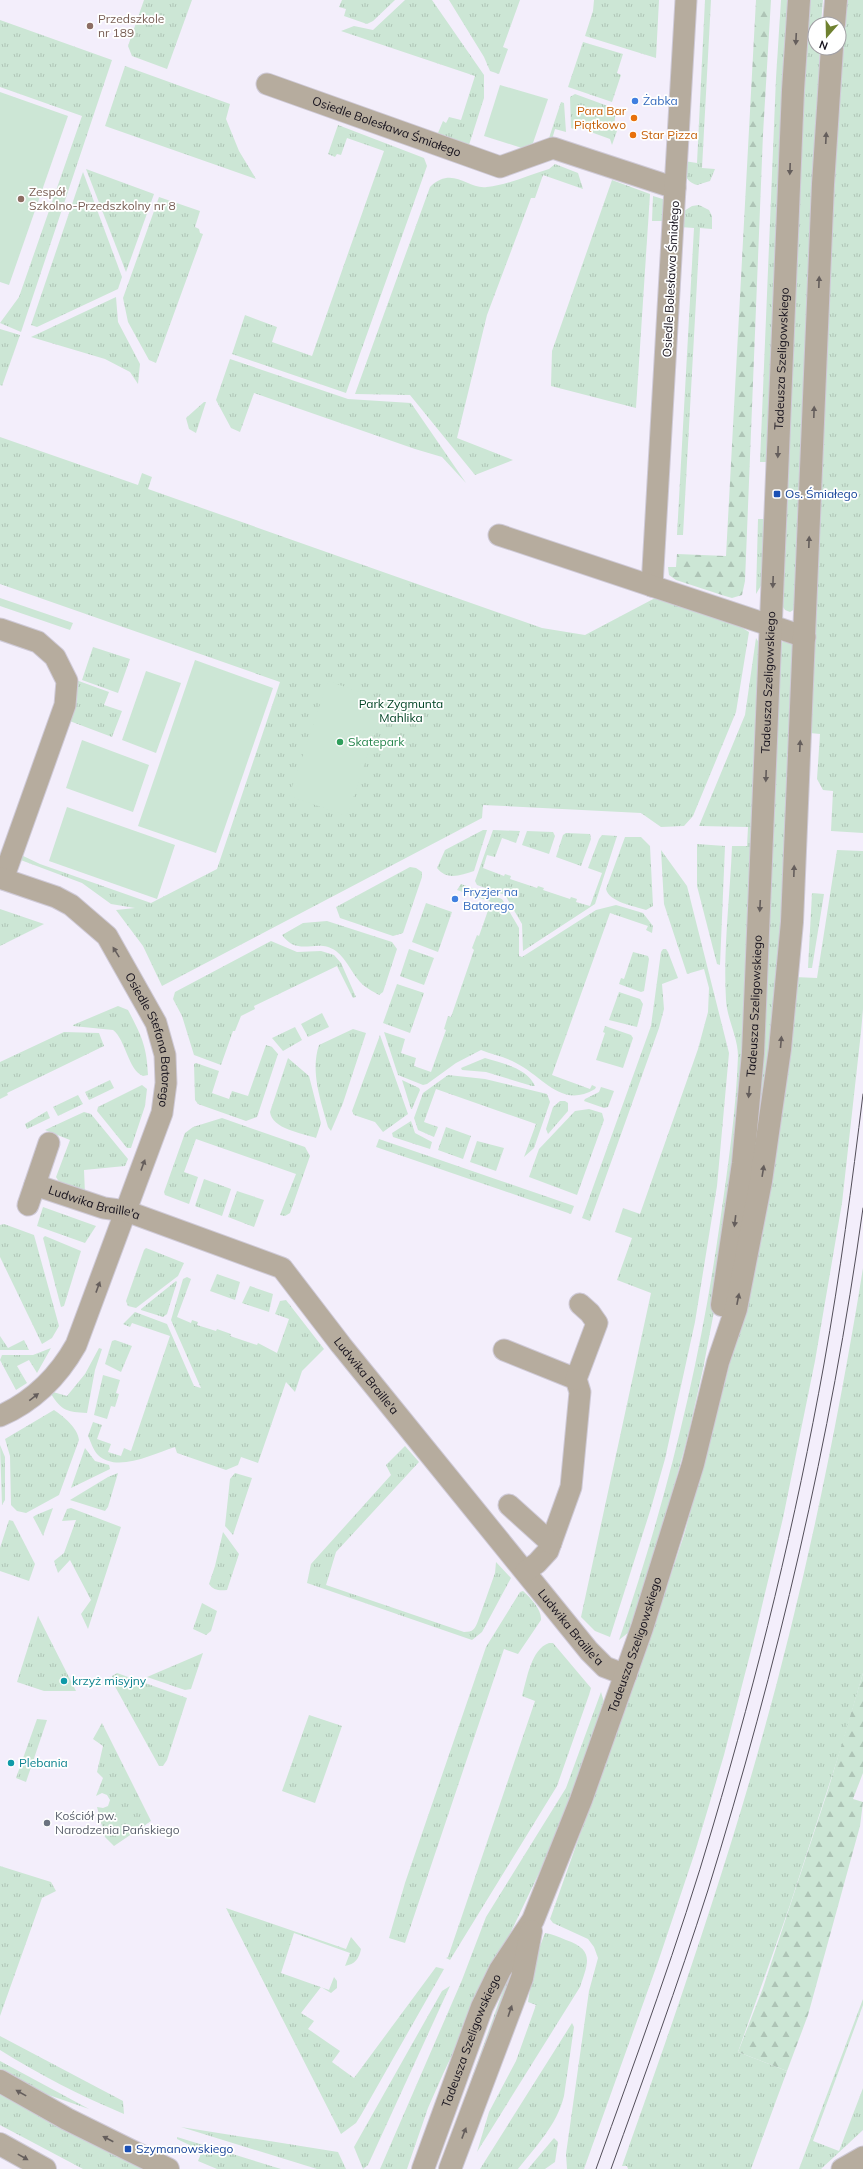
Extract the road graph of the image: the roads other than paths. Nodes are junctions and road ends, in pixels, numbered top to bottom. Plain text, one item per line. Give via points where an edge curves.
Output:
1 (686, 0) edge
2 (799, 0) edge
3 (836, 0) edge
4 (835, 16) edge
5 (831, 56) edge
6 (267, 84) dead end
7 (676, 188) junction
8 (499, 534) dead end
9 (652, 586) junction
10 (772, 626) junction
11 (0, 629) edge
12 (805, 637) junction
13 (1, 878) edge
14 (49, 1143) dead end
15 (35, 1185) junction
16 (28, 1205) dead end
17 (126, 1211) junction
18 (580, 1304) dead end
19 (504, 1350) dead end
20 (718, 1362) junction
21 (576, 1379) junction
22 (0, 1416) edge
23 (509, 1505) dead end
24 (552, 1543) junction
25 (526, 1571) junction
26 (626, 1675) junction
27 (533, 1920) junction
28 (0, 2081) edge
29 (0, 2144) edge
30 (863, 2157) edge
31 (424, 2164) edge
32 (45, 2169) edge
33 (168, 2169) edge
34 (450, 2169) edge
35 (842, 2169) edge

1 - 7 street
2 -> 10 street, Tadeusza Szeligowskiego
3 - 4 street
12 -> 5 street, Tadeusza Szeligowskiego via 823,184
6 - 7 street, Osiedle Bolesława Śmiałego via 500,167 553,148
7 - 9 street, Osiedle Bolesława Śmiałego
8 - 9 street
9 - 10 street
10 - 12 street
10 -> 20 street, Tadeusza Szeligowskiego via 753,1053 742,1163 722,1306
11 - 13 street via 38,642 55,657 67,681 65,704
20 -> 12 street, Tadeusza Szeligowskiego via 736,1309 745,1264 762,1174 780,1049 792,922
17 -> 13 street, Osiedle Stefana Batorego via 162,1113 166,1083 165,1054 156,1023 120,956 92,922 56,897
14 - 15 street, Ludwika Braille'a
15 - 16 street, Ludwika Braille'a
15 - 17 street, Ludwika Braille'a via 104,1208
22 -> 17 street, Osiedle Stefana Batorego via 28,1401 43,1389 66,1363 91,1309
17 - 25 street, Ludwika Braille'a via 282,1268 341,1345
18 - 21 street via 590,1312 597,1323
19 - 21 street
20 - 26 street, Tadeusza Szeligowskiego via 660,1576
21 - 24 street via 580,1392 571,1487
23 - 24 street
24 - 25 street via 548,1551
25 - 26 street, Ludwika Braille'a via 604,1667
26 - 27 street, Tadeusza Szeligowskiego via 581,1800
27 - 31 street, Tadeusza Szeligowskiego via 500,1970 482,2007
34 -> 27 street, Tadeusza Szeligowskiego via 522,1978
33 -> 28 street via 67,2119
29 -> 32 street
30 - 35 street

